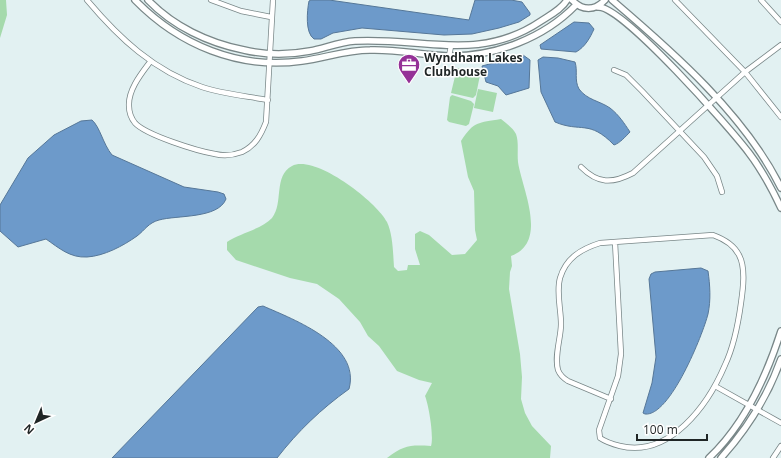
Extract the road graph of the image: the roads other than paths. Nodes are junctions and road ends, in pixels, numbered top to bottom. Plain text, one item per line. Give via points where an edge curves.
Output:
1 (87, 0) edge
2 (135, 0) edge
3 (148, 0) edge
4 (211, 0) edge
5 (273, 0) edge
6 (567, 0) edge
7 (572, 0) edge
8 (605, 0) edge
9 (612, 0) edge
10 (674, 0) edge
11 (761, 0) edge
12 (576, 4) junction
13 (598, 6) junction
14 (271, 17) junction
15 (781, 22) edge
16 (781, 45) edge
17 (451, 46) junction
18 (270, 53) junction
19 (449, 56) junction
20 (150, 62) junction
21 (269, 63) junction
22 (614, 70) dead end
23 (746, 72) junction
24 (716, 98) junction
25 (268, 100) junction
26 (709, 105) junction
27 (781, 116) edge
28 (680, 131) junction
29 (581, 167) dead end
30 (781, 188) edge
31 (722, 192) dead end
32 (781, 208) edge
33 (615, 242) junction
34 (781, 331) edge
35 (781, 360) edge
36 (715, 386) junction
37 (611, 399) junction
38 (750, 406) junction
39 (757, 410) junction
40 (781, 423) edge
41 (781, 446) edge
42 (709, 458) edge
43 (721, 458) edge
44 (773, 458) edge

1 - 20 street via 128,44
2 - 21 street via 162,24 197,46 231,57
3 - 18 street via 167,17 202,38 233,48
4 - 14 street via 240,12
5 - 14 street
6 - 17 street via 559,9 538,23 515,34 484,44
7 - 12 street
8 - 13 street
9 - 24 street via 676,56
10 - 23 street
11 - 15 street
12 - 13 street via 586,8
12 - 19 street via 553,25 526,40 486,53
13 - 26 street via 610,10 635,32
14 - 18 street
16 - 23 street
17 - 18 street via 372,41 344,43 298,52
17 - 19 street
18 - 21 street
19 - 21 street via 372,50 339,53 300,62
20 - 25 street via 202,87 226,94
20 - 25 street via 134,84 128,104 135,122 167,140 215,155 241,152 253,146 262,134
21 - 25 street
22 - 28 street via 626,75
23 - 24 street
23 - 27 street
24 - 26 street
24 - 30 street via 754,144
26 - 28 street
26 - 32 street via 763,173
28 - 29 street via 633,173 623,178 608,181 597,179
28 - 31 street via 704,157 717,176
33 - 36 street via 713,236 724,239 739,254 742,264 742,292 738,322 732,347
33 - 37 street via 621,354
33 - 37 street via 584,248 574,255 565,267 560,278 561,324 557,359 562,377
34 - 38 street via 765,375
35 - 39 street
36 - 37 street via 695,416 676,436 644,450 630,450 600,438 599,430
36 - 38 street
38 - 39 street
38 - 42 street via 728,438
39 - 40 street
39 - 43 street via 738,439
41 - 44 street

